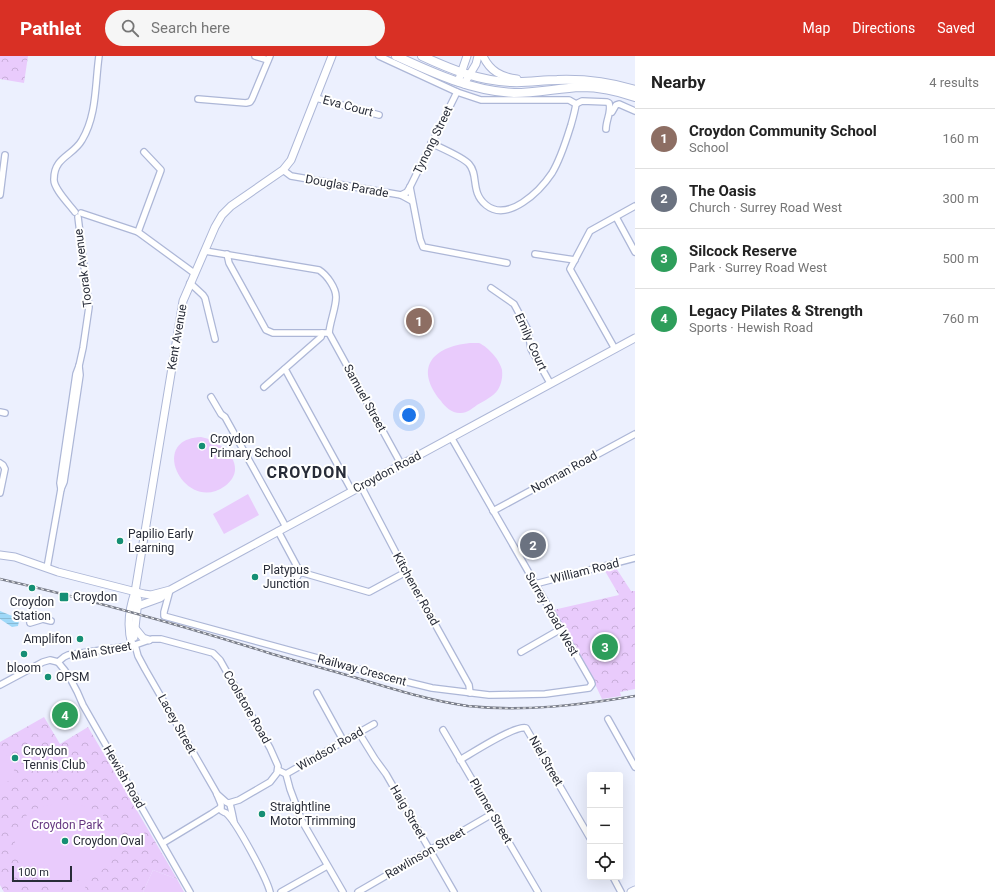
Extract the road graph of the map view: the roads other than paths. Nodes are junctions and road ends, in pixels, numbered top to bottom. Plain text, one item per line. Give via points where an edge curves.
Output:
1 (99, 56) edge
2 (255, 56) edge
3 (332, 56) edge
4 (379, 56) edge
5 (396, 56) edge
6 (422, 56) edge
7 (467, 56) edge
8 (478, 56) edge
9 (483, 56) edge
10 (269, 58) edge
11 (464, 74) junction
12 (545, 81) junction
13 (461, 83) junction
14 (635, 90) edge
15 (500, 91) junction
16 (456, 92) junction
17 (635, 97) edge
18 (316, 98) junction
19 (198, 99) dead end
20 (481, 100) junction
21 (576, 104) junction
22 (635, 111) edge
23 (609, 114) junction
24 (379, 115) dead end
25 (606, 129) dead end
26 (432, 143) junction
27 (144, 152) dead end
28 (5, 155) dead end
29 (283, 170) junction
30 (410, 187) junction
31 (0, 195) edge
32 (401, 195) junction
33 (412, 201) junction
34 (635, 206) edge
35 (78, 214) junction
36 (616, 217) junction
37 (138, 232) junction
38 (205, 251) junction
39 (635, 252) edge
40 (227, 254) junction
41 (535, 254) dead end
42 (575, 260) junction
43 (507, 263) dead end
44 (194, 273) junction
45 (190, 283) junction
46 (492, 288) dead end
47 (322, 333) junction
48 (329, 333) junction
49 (635, 338) edge
50 (215, 339) dead end
51 (615, 349) junction
52 (285, 369) junction
53 (550, 383) junction
54 (264, 387) dead end
55 (211, 397) dead end
56 (635, 434) edge
57 (451, 437) junction
58 (0, 463) edge
59 (401, 464) junction
60 (361, 486) junction
61 (352, 490) junction
62 (0, 493) edge
63 (493, 511) junction
64 (286, 527) junction
65 (278, 531) junction
66 (0, 555) edge
67 (635, 558) edge
68 (47, 568) junction
69 (300, 572) junction
70 (406, 572) junction
71 (294, 582) dead end
72 (535, 584) junction
73 (170, 590) junction
74 (136, 592) junction
75 (138, 606) junction
76 (51, 621) dead end
77 (30, 623) dead end
78 (134, 627) junction
79 (561, 629) junction
80 (149, 640) junction
81 (134, 645) junction
82 (208, 652) joint
83 (521, 652) dead end
84 (58, 662) junction
85 (0, 685) edge
86 (591, 686) joint
87 (317, 693) dead end
88 (470, 693) junction
89 (608, 719) dead end
90 (374, 724) dead end
91 (443, 730) dead end
92 (359, 733) junction
93 (344, 742) junction
94 (460, 760) junction
95 (635, 767) edge
96 (277, 772) junction
97 (286, 774) junction
98 (290, 789) junction
99 (226, 808) junction
100 (492, 814) junction
101 (587, 833) edge
102 (162, 843) junction
103 (430, 850) junction
104 (327, 866) junction
105 (615, 880) edge
106 (190, 892) edge
107 (270, 892) edge
108 (281, 892) edge
109 (343, 892) edge
110 (358, 892) edge
111 (454, 892) edge
112 (538, 892) edge
113 (621, 892) edge

1 - 35 street via 90,123 78,146 57,164 54,178 56,187
2 - 10 street
3 - 18 main road, Kent Avenue
4 - 16 street
5 - 13 highway
6 - 11 highway
7 - 11 main road
8 - 11 main road via 476,64
9 - 12 main road via 494,72 502,76
10 - 19 street via 250,102
11 - 12 highway via 510,82
11 - 13 main road
12 - 14 highway via 587,80
13 - 15 highway
15 - 17 highway via 528,92 582,88 601,89
15 - 20 street
16 - 20 street
16 - 26 street, Tynong Street
18 - 24 street, Eva Court
18 - 29 main road, Kent Avenue via 291,160
20 - 21 street via 569,100
21 - 23 street via 582,100 607,102 610,107
21 - 26 street via 564,148 551,174 533,194 508,210 500,211 485,204 477,194 474,174 468,163
22 - 23 street via 619,104
23 - 25 street
26 - 30 street, Tynong Street
27 - 37 street via 161,170
28 - 31 street
29 - 32 street, Douglas Parade via 290,176
29 - 38 main road, Kent Avenue via 226,211 219,220
30 - 32 street, Tynong Street
30 - 33 street, Tynong Street
32 - 33 street, Douglas Parade
33 - 43 street, Tynong Street via 424,247
34 - 36 street
35 - 37 street
35 - 68 street, Toorak Avenue via 89,307 76,374 61,489
36 - 39 street
36 - 42 street via 590,231
37 - 44 street
38 - 40 street
38 - 44 main road, Kent Avenue
40 - 47 street via 229,263 266,330 273,333
40 - 48 street via 319,270 323,273 330,282 336,298
41 - 42 street
42 - 51 street via 570,269
44 - 45 main road, Kent Avenue
45 - 50 street via 205,298
45 - 74 main road, Kent Avenue via 182,302
46 - 53 street, Emily Court via 514,304
47 - 48 street
47 - 52 street via 321,337
48 - 59 street, Samuel Street
49 - 51 main road, Croydon Road
51 - 53 main road, Croydon Road
52 - 54 street
52 - 61 street
53 - 57 main road, Croydon Road
55 - 64 street via 225,417
56 - 63 street, Norman Road
57 - 59 main road, Croydon Road
57 - 63 street, Surrey Road West
58 - 62 street via 4,469
59 - 60 main road, Croydon Road
60 - 61 main road, Croydon Road
60 - 70 street, Kitchener Road
61 - 64 main road, Croydon Road
63 - 72 street, Surrey Road West
64 - 65 main road, Croydon Road
65 - 69 street
65 - 73 main road, Croydon Road
66 - 68 main road, Croydon Road via 15,557
67 - 72 street, William Road
68 - 74 main road, Croydon Road
69 - 70 street via 369,592
69 - 71 street
70 - 88 street, Kitchener Road via 469,686
72 - 79 street, Surrey Road West
73 - 74 main road, Croydon Road via 151,595
73 - 75 main road via 160,598
73 - 88 street, Railway Crescent via 164,616 391,678 432,688
74 - 75 main road, Kent Avenue
74 - 81 main road, Kent Avenue via 129,621
75 - 78 main road, Kent Avenue
76 - 77 street via 43,619
78 - 80 main road via 143,638
78 - 81 main road, Kent Avenue
79 - 83 street
79 - 86 street, Surrey Road West via 591,681
80 - 81 street, Main Street
80 - 82 street, Main Street via 161,639
81 - 84 street, Main Street via 68,656
81 - 99 street, Lacey Street
82 - 96 street, Coolstore Road via 220,660 270,748
84 - 85 street, Main Street via 43,662
84 - 102 street, Hewish Road
86 - 88 street, Railway Crescent via 587,689 545,694
87 - 93 street
89 - 95 street
90 - 92 street, Windsor Road
91 - 94 street, Plumer Street
92 - 93 street, Windsor Road
92 - 103 street, Haig Street
93 - 97 street, Windsor Road
94 - 100 street, Plumer Street
94 - 101 street, Niel Street via 518,728 526,728
96 - 97 street, Windsor Road
96 - 98 street, Windsor Road
96 - 99 street via 270,782
97 - 98 street, Windsor Road
98 - 104 street via 302,821
99 - 102 street
99 - 107 street, Lacey Street via 264,875
100 - 103 street, Rawlinson Street
100 - 112 street, Plumer Street
102 - 106 street, Hewish Road
103 - 110 street, Rawlinson Street
103 - 111 street, Haig Street
104 - 108 street
104 - 109 street
105 - 113 street

